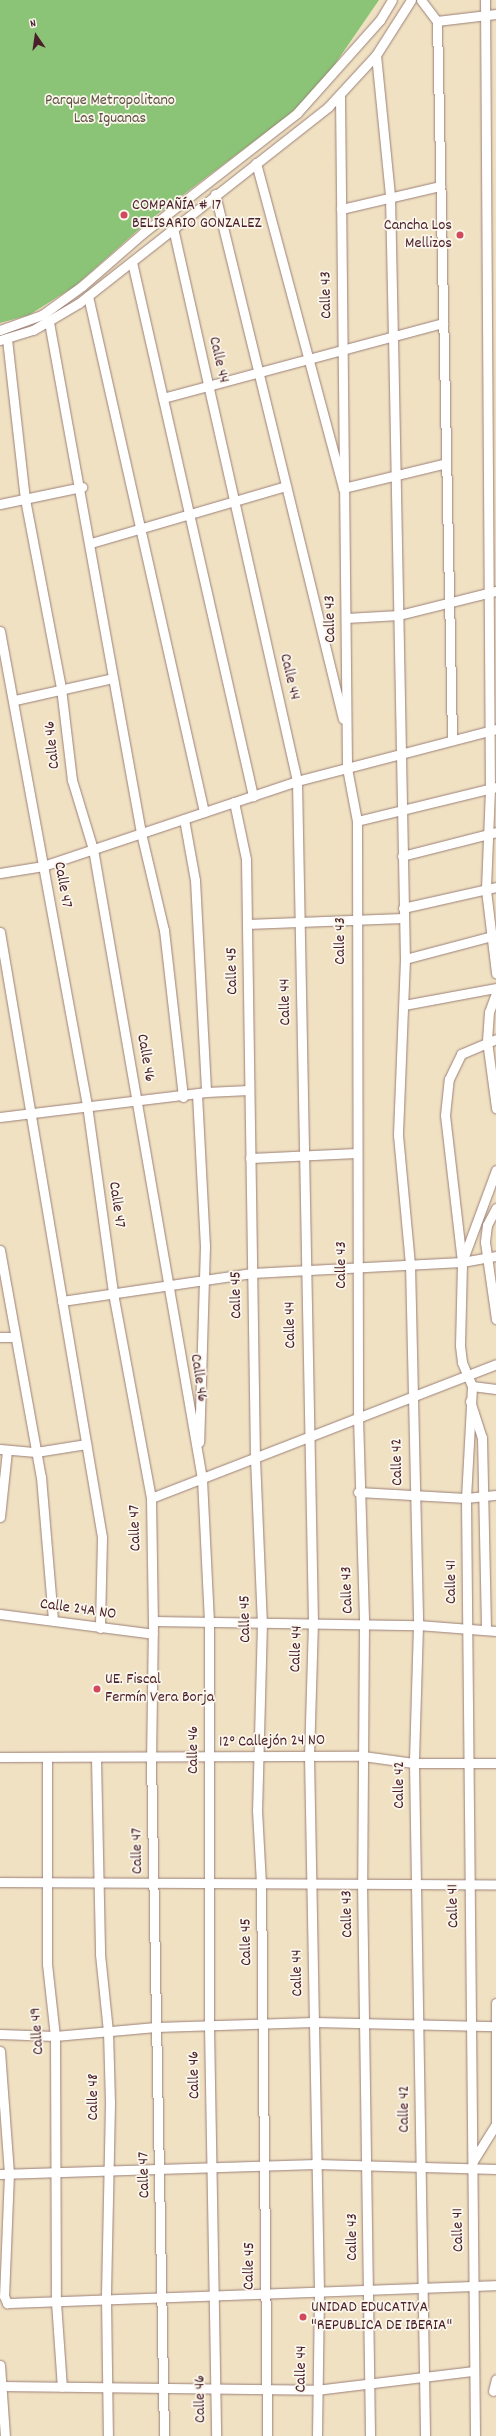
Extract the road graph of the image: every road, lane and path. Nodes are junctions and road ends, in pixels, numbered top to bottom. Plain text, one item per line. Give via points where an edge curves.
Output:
1 (392, 0) edge
2 (411, 0) edge
3 (421, 0) edge
4 (485, 0) edge
5 (496, 14) edge
6 (486, 16) junction
7 (437, 21) junction
8 (376, 55) junction
9 (340, 96) junction
10 (486, 162) junction
11 (496, 162) edge
12 (256, 163) junction
13 (440, 186) junction
14 (215, 194) junction
15 (390, 196) junction
16 (341, 209) junction
17 (173, 228) junction
18 (143, 233) junction
19 (153, 244) junction
20 (132, 262) junction
21 (486, 287) junction
22 (496, 287) edge
23 (88, 296) junction
24 (49, 322) junction
25 (443, 323) junction
26 (0, 330) edge
27 (393, 336) junction
28 (3, 340) edge
29 (343, 350) junction
30 (309, 359) junction
31 (258, 372) junction
32 (208, 386) junction
33 (163, 398) junction
34 (491, 428) edge
35 (446, 463) junction
36 (396, 475) junction
37 (286, 486) junction
38 (82, 487) junction
39 (343, 488) junction
40 (24, 499) junction
41 (234, 501) junction
42 (0, 504) edge
43 (190, 514) junction
44 (140, 528) junction
45 (91, 543) junction
46 (491, 593) edge
47 (449, 605) junction
48 (399, 615) junction
49 (346, 618) junction
50 (0, 631) edge
51 (113, 678) junction
52 (62, 688) junction
53 (15, 700) junction
54 (492, 730) edge
55 (347, 733) junction
56 (452, 739) junction
57 (401, 753) junction
58 (347, 768) junction
59 (297, 781) junction
60 (493, 788) edge
61 (254, 796) junction
62 (234, 802) junction
63 (402, 809) junction
64 (204, 812) junction
65 (184, 819) junction
66 (357, 821) junction
67 (142, 833) junction
68 (493, 833) edge
69 (93, 849) junction
70 (402, 856) junction
71 (43, 866) junction
72 (0, 873) edge
73 (496, 887) edge
74 (486, 890) junction
75 (403, 913) junction
76 (356, 920) junction
77 (247, 924) junction
78 (299, 924) junction
79 (0, 932) edge
80 (493, 936) edge
81 (2, 958) edge
82 (405, 959) junction
83 (496, 973) edge
84 (496, 988) edge
85 (496, 993) edge
86 (404, 1006) junction
87 (492, 1040) edge
88 (249, 1090) junction
89 (206, 1092) junction
90 (494, 1093) edge
91 (197, 1094) junction
92 (183, 1097) junction
93 (137, 1101) junction
94 (87, 1105) junction
95 (496, 1108) edge
96 (31, 1113) junction
97 (0, 1116) edge
98 (357, 1153) junction
99 (303, 1156) junction
100 (250, 1158) junction
101 (496, 1170) edge
102 (496, 1208) edge
103 (0, 1250) edge
104 (496, 1256) edge
105 (486, 1258) junction
106 (462, 1262) junction
107 (410, 1264) junction
108 (357, 1266) junction
109 (305, 1270) junction
110 (252, 1273) junction
111 (201, 1279) junction
112 (168, 1284) junction
113 (113, 1293) junction
114 (62, 1301) junction
115 (496, 1307) edge
116 (496, 1319) edge
117 (0, 1337) edge
118 (14, 1337) junction
119 (496, 1364) edge
120 (467, 1377) junction
121 (472, 1386) junction
122 (496, 1389) edge
123 (412, 1397) junction
124 (470, 1401) junction
125 (358, 1417) junction
126 (308, 1436) junction
127 (86, 1444) junction
128 (198, 1449) junction
129 (3, 1450) edge
130 (36, 1452) junction
131 (256, 1458) junction
132 (202, 1479) junction
133 (358, 1492) junction
134 (414, 1493) junction
135 (484, 1495) junction
136 (496, 1495) edge
137 (150, 1498) junction
138 (466, 1498) junction
139 (0, 1517) edge
140 (0, 1614) edge
141 (53, 1621) junction
142 (154, 1621) junction
143 (209, 1621) junction
144 (262, 1622) junction
145 (313, 1622) junction
146 (364, 1624) junction
147 (418, 1625) junction
148 (100, 1628) junction
149 (467, 1629) junction
150 (486, 1630) junction
151 (496, 1631) edge
152 (153, 1634) junction
153 (309, 1756) junction
154 (363, 1756) junction
155 (0, 1757) edge
156 (47, 1757) junction
157 (260, 1757) junction
158 (96, 1758) junction
159 (151, 1758) junction
160 (209, 1758) junction
161 (414, 1763) junction
162 (496, 1763) edge
163 (467, 1764) junction
164 (0, 1882) edge
165 (46, 1882) junction
166 (261, 1882) junction
167 (312, 1882) junction
168 (362, 1882) junction
169 (416, 1882) junction
170 (98, 1883) junction
171 (153, 1883) junction
172 (209, 1883) junction
173 (468, 1884) junction
174 (496, 1885) edge
175 (496, 2003) edge
176 (314, 2022) junction
177 (262, 2024) junction
178 (365, 2024) junction
179 (421, 2025) junction
180 (209, 2026) junction
181 (472, 2026) junction
182 (495, 2026) edge
183 (156, 2028) junction
184 (108, 2031) junction
185 (0, 2034) edge
186 (54, 2036) junction
187 (0, 2052) edge
188 (316, 2164) junction
189 (266, 2165) junction
190 (473, 2165) junction
191 (368, 2166) junction
192 (212, 2167) junction
193 (420, 2167) junction
194 (160, 2169) junction
195 (496, 2169) edge
196 (107, 2170) junction
197 (56, 2172) junction
198 (4, 2173) edge
199 (474, 2285) junction
200 (496, 2286) edge
201 (421, 2288) junction
202 (367, 2290) junction
203 (319, 2293) junction
204 (214, 2294) junction
205 (264, 2294) junction
206 (160, 2295) junction
207 (106, 2298) junction
208 (56, 2302) junction
209 (0, 2365) edge
210 (472, 2371) junction
211 (424, 2377) junction
212 (496, 2379) edge
213 (369, 2384) junction
214 (1, 2386) edge
215 (60, 2388) junction
216 (107, 2388) junction
217 (163, 2389) junction
218 (215, 2390) junction
219 (316, 2390) junction
220 (266, 2391) junction
221 (493, 2391) dead end
222 (5, 2436) edge
223 (108, 2436) edge
224 (164, 2436) edge
225 (216, 2436) edge
226 (267, 2436) edge
227 (317, 2436) edge
228 (370, 2436) edge
229 (425, 2436) edge
230 (475, 2436) edge

1 - 18 street via 380,20 297,113
2 - 8 street
3 - 7 street
4 - 6 street
5 - 6 street
6 - 7 street
6 - 10 street
7 - 13 street
8 - 9 street
8 - 15 street, Calle 42
9 - 12 street
9 - 16 street, Calle 43
10 - 11 street
10 - 21 street
12 - 14 street
12 - 30 street
13 - 15 street
13 - 25 street
14 - 17 street
14 - 31 street
15 - 16 street
15 - 27 street, Calle 42
16 - 29 street, Calle 43
17 - 19 street
17 - 32 street, Calle 44
18 - 19 street
18 - 26 street via 82,286 42,315
19 - 20 street
20 - 23 street
20 - 33 street
21 - 22 street
21 - 34 street
23 - 24 street
23 - 44 street
24 - 28 street
24 - 38 street
25 - 27 street
25 - 35 street
27 - 29 street
27 - 36 street, Calle 42
28 - 40 street, Calle 46
29 - 30 street
29 - 39 street, Calle 43
30 - 31 street
30 - 39 street
31 - 32 street
31 - 37 street
32 - 33 street
32 - 41 street, Calle 44
33 - 43 street
34 - 46 street
35 - 36 street
35 - 47 street
36 - 39 street
36 - 48 street, Calle 42
37 - 41 street
37 - 55 street
38 - 40 street
38 - 45 street
39 - 49 street, Calle 43
40 - 42 street
40 - 52 street, Calle 46
41 - 43 street
41 - 59 street, Calle 44
43 - 44 street
43 - 61 street
44 - 45 street
44 - 64 street
45 - 51 street
46 - 47 street
46 - 54 street
47 - 48 street
47 - 56 street
48 - 49 street
48 - 57 street, Calle 42
49 - 55 street, Calle 43
50 - 53 street, Calle 47
51 - 52 street
51 - 67 street
52 - 53 street
52 - 69 street, Calle 46 via 72,780
53 - 71 street, Calle 47
54 - 56 street
54 - 60 street
55 - 58 street, Calle 43
56 - 57 street
57 - 58 street
57 - 63 street, Calle 42
58 - 59 street
58 - 66 street, Calle 43
59 - 61 street
59 - 78 street, Calle 44
60 - 63 street
60 - 68 street
61 - 62 street
62 - 64 street
62 - 77 street, Calle 45 via 246,859
63 - 66 street
63 - 70 street, Calle 42
64 - 65 street
65 - 67 street
65 - 89 street via 195,880
66 - 76 street, Calle 43
67 - 69 street
67 - 92 street via 164,930
68 - 70 street
68 - 74 street
69 - 71 street
69 - 93 street, Calle 46
70 - 75 street, Calle 42
71 - 72 street
71 - 94 street, Calle 47
73 - 74 street
74 - 75 street
74 - 80 street
75 - 76 street
75 - 82 street, Calle 42
76 - 78 street
76 - 98 street, Calle 43
77 - 78 street
77 - 88 street, Calle 45
78 - 99 street, Calle 44
79 - 81 street
80 - 82 street
80 - 83 street
81 - 96 street
82 - 86 street, Calle 42
84 - 86 street
85 - 87 street via 489,1012
86 - 107 street, Calle 42 via 398,1135
87 - 90 street
87 - 106 street via 461,1054 448,1079 445,1115
88 - 89 street
88 - 100 street, Calle 45
89 - 91 street
90 - 95 street
91 - 92 street
91 - 111 street via 205,1245
92 - 93 street
93 - 94 street
93 - 112 street, Calle 46
94 - 96 street
94 - 113 street, Calle 47
96 - 97 street
96 - 114 street
98 - 99 street
98 - 108 street, Calle 43
99 - 100 street
99 - 109 street, Calle 44
100 - 110 street, Calle 45
101 - 106 street
102 - 105 street via 487,1225
103 - 118 street
104 - 105 street
105 - 106 street
105 - 115 street
106 - 107 street
106 - 120 street via 460,1345
107 - 108 street
107 - 123 street, Calle 42
108 - 109 street
108 - 125 street, Calle 43
109 - 110 street
109 - 126 street, Calle 44
110 - 111 street
110 - 131 street, Calle 45
111 - 112 street
111 - 128 street via 202,1406
112 - 113 street
112 - 128 street, Calle 46 via 188,1410
113 - 114 street
113 - 137 street, Calle 47
114 - 127 street
115 - 116 street
117 - 118 street
118 - 130 street
119 - 120 street
120 - 121 street
120 - 123 street
121 - 122 street
121 - 124 street, Calle 41
123 - 125 street
123 - 134 street, Calle 42
124 - 135 street via 482,1437
124 - 138 street, Calle 41
125 - 126 street
125 - 133 street, Calle 43
126 - 131 street
126 - 145 street, Calle 44
127 - 130 street
127 - 148 street via 102,1537
128 - 132 street, Calle 46
129 - 130 street
129 - 139 street
130 - 141 street
131 - 132 street
131 - 144 street, Calle 45
132 - 137 street
132 - 143 street, Calle 46
133 - 134 street
133 - 146 street, Calle 43
134 - 138 street
134 - 147 street, Calle 42
135 - 136 street
135 - 138 street
135 - 150 street
137 - 142 street, Calle 47
138 - 149 street, Calle 41
140 - 141 street, Calle 24A NO
141 - 148 street, Calle 24A NO
142 - 143 street
142 - 152 street, Calle 47
143 - 144 street
143 - 160 street, Calle 46
144 - 145 street
144 - 157 street, Calle 45
145 - 146 street
145 - 153 street, Calle 44
146 - 147 street
146 - 154 street, Calle 43
147 - 149 street
147 - 161 street, Calle 42
148 - 152 street, Calle 24A NO
149 - 150 street
149 - 163 street, Calle 41
150 - 151 street
152 - 159 street, Calle 47
153 - 154 street, 12° Callejón 24 NO
153 - 157 street, 12° Callejón 24 NO
153 - 167 street, Calle 44
154 - 161 street, 12° Callejón 24 NO
154 - 168 street, Calle 43
155 - 156 street, 12° Callejón 24 NO
156 - 158 street, 12° Callejón 24 NO
156 - 165 street, Calle 49
157 - 160 street, 12° Callejón 24 NO
157 - 166 street, Calle 45 via 257,1810
158 - 159 street, 12° Callejón 24 NO
158 - 170 street, Calle 48
159 - 160 street, 12° Callejón 24 NO
159 - 171 street, Calle 47
160 - 172 street, Calle 46
161 - 163 street, 12° Callejón 24 NO
161 - 169 street, Calle 42
162 - 163 street, 12° Callejón 24 NO
163 - 173 street, Calle 41
164 - 165 street
165 - 170 street
165 - 186 street, Calle 49 via 47,1964
166 - 167 street
166 - 172 street
166 - 177 street, Calle 45
167 - 168 street
167 - 176 street, Calle 44
168 - 169 street
168 - 178 street, Calle 43
169 - 173 street
169 - 179 street, Calle 42
170 - 171 street
170 - 184 street, Calle 48 via 100,1954
171 - 172 street
171 - 183 street, Calle 47
172 - 180 street, Calle 46
173 - 174 street
173 - 181 street, Calle 41
175 - 182 street
176 - 177 street
176 - 178 street
176 - 188 street, Calle 44
177 - 180 street
177 - 189 street, Calle 45
178 - 179 street
178 - 191 street, Calle 43
179 - 181 street
179 - 193 street, Calle 42
180 - 183 street
180 - 192 street, Calle 46
181 - 182 street
181 - 190 street, Calle 41
182 - 190 street via 496,2124
183 - 184 street
183 - 194 street, Calle 47
184 - 186 street
184 - 196 street, Calle 48
185 - 186 street
186 - 197 street, Calle 49
187 - 198 street
188 - 189 street
188 - 191 street
188 - 203 street, Calle 44
189 - 192 street
189 - 205 street, Calle 45
190 - 193 street
190 - 195 street
190 - 199 street, Calle 41
191 - 193 street
191 - 202 street, Calle 43
192 - 194 street
192 - 204 street, Calle 46
193 - 201 street, Calle 42
194 - 196 street
194 - 206 street, Calle 47
196 - 197 street
196 - 207 street, Calle 48
197 - 198 street
197 - 208 street, Calle 49
198 - 208 street via 5,2300 11,2304
199 - 200 street
199 - 201 street
199 - 210 street, Calle 41
201 - 202 street
201 - 211 street, Calle 42
202 - 203 street
202 - 213 street, Calle 43
203 - 205 street
203 - 219 street, Calle 44
204 - 205 street
204 - 206 street
204 - 218 street, Calle 46
205 - 220 street, Calle 45
206 - 207 street
206 - 217 street, Calle 47
207 - 208 street
207 - 216 street, Calle 48
208 - 215 street, Calle 49
209 - 214 street
210 - 211 street
210 - 230 street, Calle 41
211 - 213 street
211 - 229 street, Calle 42
212 - 221 street
213 - 219 street
213 - 228 street, Calle 43
214 - 215 street
214 - 222 street
215 - 216 street
216 - 217 street
216 - 223 street, Calle 48
217 - 218 street
217 - 224 street, Calle 47
218 - 220 street
218 - 225 street, Calle 46
219 - 220 street
219 - 227 street, Calle 44
220 - 226 street, Calle 45

